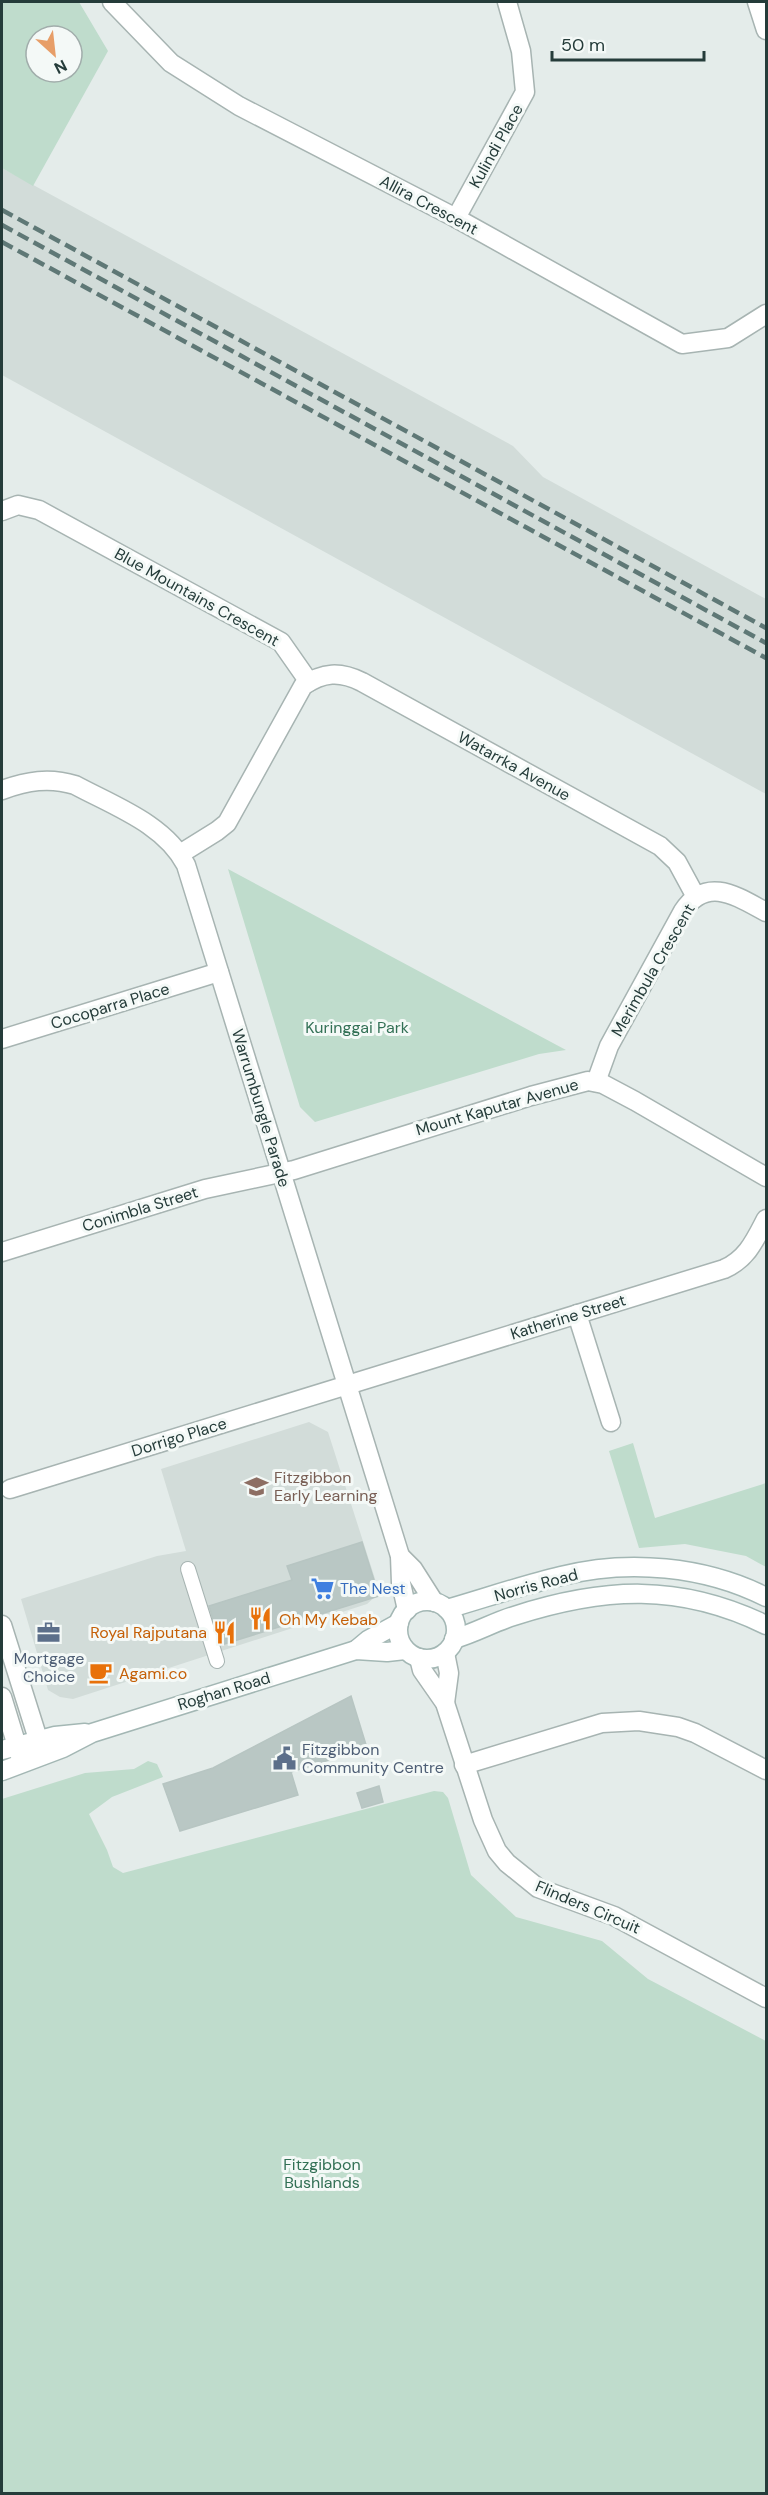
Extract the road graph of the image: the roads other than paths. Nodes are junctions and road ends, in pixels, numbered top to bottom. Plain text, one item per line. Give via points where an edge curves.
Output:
1 (112, 2) edge
2 (507, 2) edge
3 (757, 2) edge
4 (766, 30) edge
5 (456, 218) junction
6 (766, 314) edge
7 (2, 511) edge
8 (309, 682) junction
9 (2, 789) edge
10 (180, 854) junction
11 (696, 897) junction
12 (766, 912) edge
13 (219, 972) junction
14 (2, 1039) edge
15 (596, 1082) junction
16 (281, 1172) junction
17 (766, 1177) edge
18 (766, 1219) edge
19 (2, 1252) edge
20 (577, 1314) junction
21 (348, 1385) junction
22 (611, 1422) dead end
23 (10, 1489) dead end
24 (400, 1556) junction
25 (188, 1569) dead end
26 (766, 1597) edge
27 (440, 1606) junction
28 (403, 1616) junction
29 (2, 1625) edge
30 (766, 1625) edge
31 (450, 1646) junction
32 (356, 1650) junction
33 (412, 1654) junction
34 (217, 1660) dead end
35 (2, 1697) edge
36 (445, 1703) junction
37 (9, 1748) edge
38 (40, 1748) junction
39 (22, 1764) junction
40 (464, 1765) junction
41 (766, 1770) edge
42 (2, 1771) edge
43 (766, 1998) edge

1 - 5 street, Allira Crescent via 171,63 239,106
2 - 5 street, Kulindi Place via 521,51 525,92
3 - 4 street
5 - 6 street, Allira Crescent via 682,344 728,338
7 - 8 street, Blue Mountains Crescent via 18,505 39,510 281,642
8 - 10 street via 297,693 227,823
8 - 11 street, Watarrka Avenue via 333,674 350,676 660,846 677,862
9 - 10 street, Warrumbungle Parade via 34,781 75,785 153,828
10 - 13 street, Warrumbungle Parade
11 - 12 street, Merimbula Crescent via 726,892
11 - 15 street, Merimbula Crescent via 683,911 609,1046
13 - 14 street, Cocoparra Place
13 - 16 street, Warrumbungle Parade
15 - 16 street, Mount Kaputar Avenue via 565,1086
15 - 17 street, Mount Kaputar Avenue
16 - 19 street, Conimbla Street via 214,1186
16 - 21 street, Warrumbungle Parade
18 - 20 street, Katherine Street via 747,1253 732,1265
20 - 21 street, Katherine Street
20 - 22 street
21 - 23 street, Dorrigo Place
21 - 24 street, Warrumbungle Parade
24 - 27 street, Warrumbungle Parade
24 - 28 street, Warrumbungle Parade
25 - 34 street
26 - 27 street, Norris Road via 702,1574 618,1568 562,1575
27 - 28 street via 415,1604
27 - 31 street via 455,1623
28 - 32 street, Roghan Road
28 - 33 street via 400,1642
29 - 38 street
30 - 31 street, Norris Road via 716,1604 661,1593 631,1592 574,1599 497,1621
31 - 33 street via 437,1657
31 - 36 street, Flinders Circuit
32 - 33 street, Roghan Road
32 - 38 street, Roghan Road via 92,1732 63,1749
33 - 36 street, Flinders Circuit
35 - 37 street
36 - 40 street, Flinders Circuit
37 - 38 street, Roghan Road
37 - 39 street
38 - 39 street, Roghan Road
39 - 42 street, Roghan Road
40 - 41 street via 602,1723 639,1721 678,1726
40 - 43 street, Flinders Circuit via 490,1838 497,1851 522,1876 556,1896 622,1920

